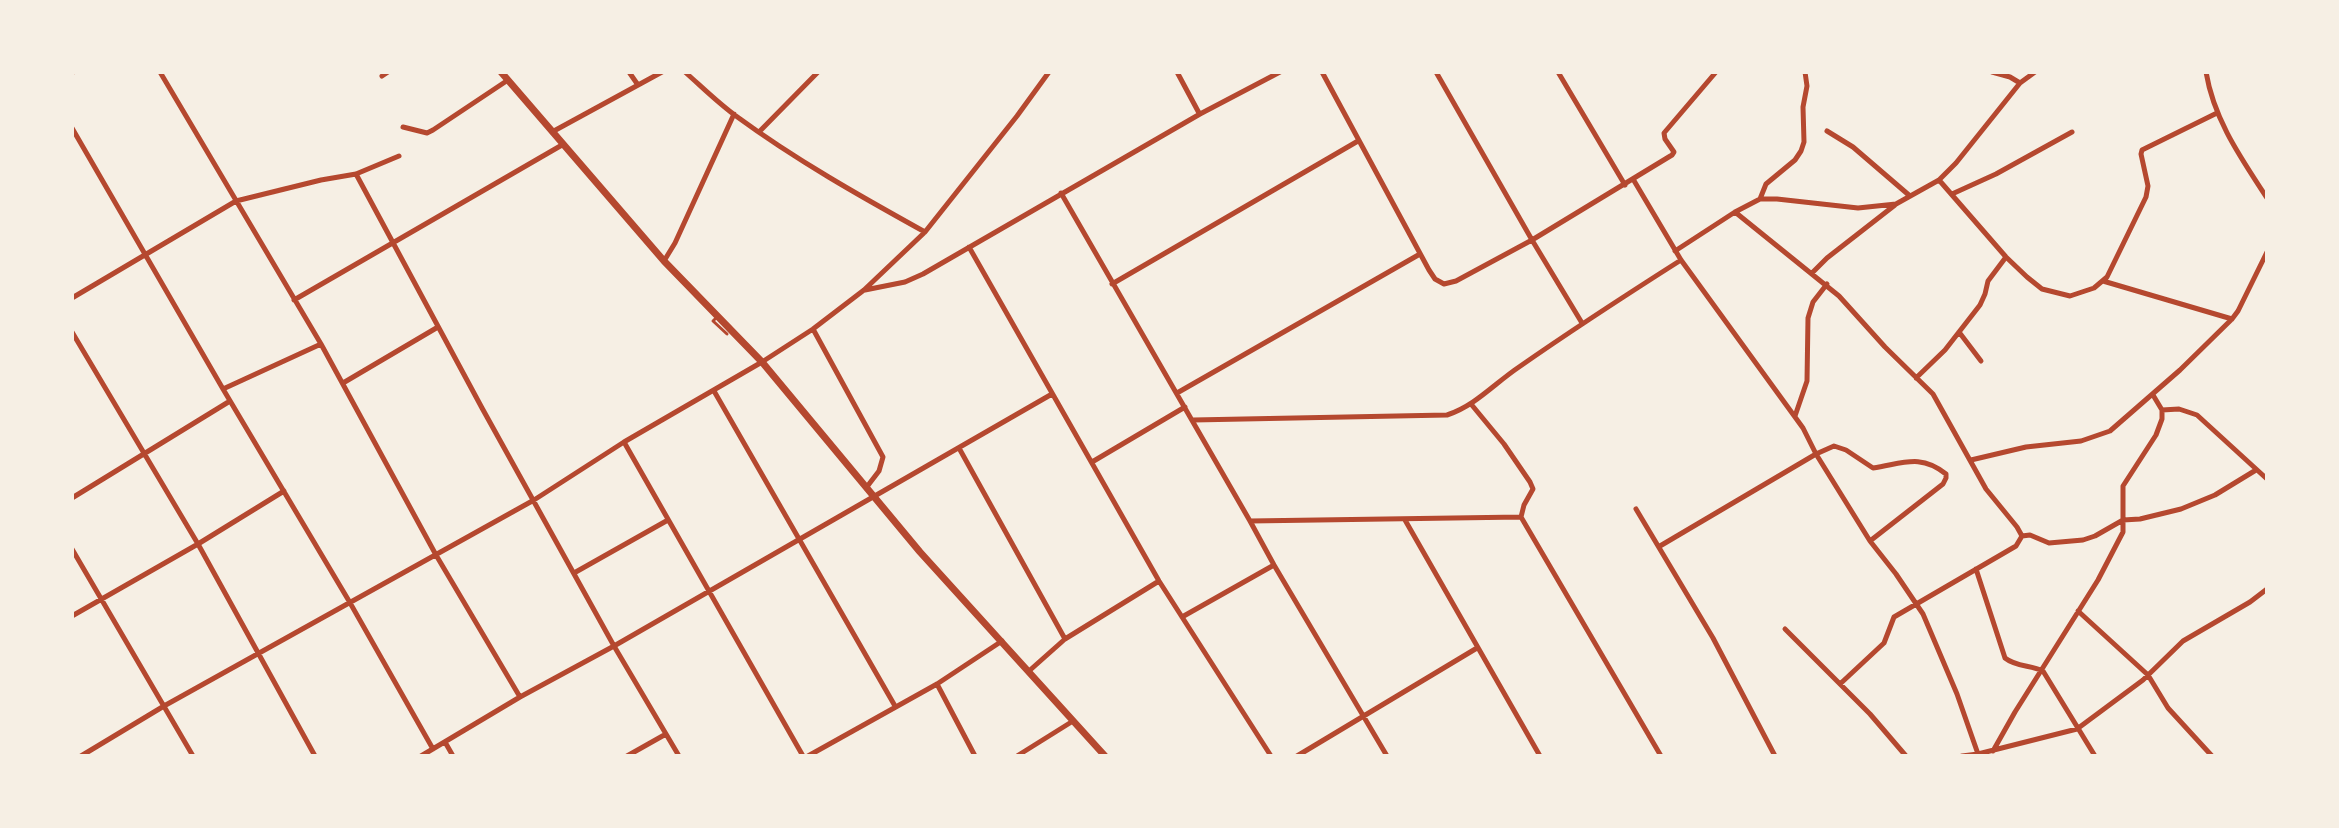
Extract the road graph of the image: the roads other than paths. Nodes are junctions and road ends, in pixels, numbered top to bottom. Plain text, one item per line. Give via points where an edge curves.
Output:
1 (160, 72) edge
2 (501, 72) edge
3 (629, 72) edge
4 (662, 72) edge
5 (685, 72) edge
6 (818, 72) edge
7 (1049, 72) edge
8 (1177, 72) edge
9 (1280, 72) edge
10 (1322, 72) edge
11 (1436, 72) edge
12 (1558, 72) edge
13 (1716, 72) edge
14 (1805, 72) edge
15 (1992, 72) edge
16 (2034, 72) edge
17 (2206, 72) edge
18 (508, 80) junction
19 (2020, 83) junction
20 (638, 85) junction
21 (2217, 113) junction
22 (734, 114) junction
23 (1200, 114) junction
24 (403, 127) dead end
25 (72, 128) edge
26 (1827, 131) dead end
27 (551, 132) junction
28 (759, 132) junction
29 (2072, 132) dead end
30 (1358, 141) junction
31 (562, 145) junction
32 (399, 156) dead end
33 (356, 174) junction
34 (1633, 179) junction
35 (1939, 180) junction
36 (1625, 185) junction
37 (1061, 193) junction
38 (1952, 194) junction
39 (1910, 196) junction
40 (2267, 198) edge
41 (1760, 199) junction
42 (236, 201) junction
43 (1896, 204) junction
44 (1735, 212) junction
45 (925, 232) junction
46 (1532, 240) junction
47 (394, 242) junction
48 (969, 247) junction
49 (1675, 251) junction
50 (2267, 252) edge
51 (145, 253) junction
52 (1420, 254) junction
53 (2006, 257) junction
54 (1681, 260) junction
55 (664, 261) junction
56 (1812, 273) junction
57 (2103, 281) junction
58 (1112, 284) junction
59 (1827, 284) junction
60 (864, 290) junction
61 (72, 298) edge
62 (294, 300) junction
63 (717, 317) junction
64 (2232, 319) junction
65 (1582, 323) junction
66 (438, 327) junction
67 (813, 329) junction
68 (72, 332) edge
69 (1959, 332) junction
70 (727, 334) dead end
71 (321, 344) junction
72 (1981, 361) dead end
73 (762, 362) junction
74 (1916, 378) junction
75 (343, 383) junction
76 (223, 389) junction
77 (714, 391) junction
78 (1177, 393) junction
79 (1052, 394) junction
80 (2153, 395) junction
81 (230, 401) junction
82 (1471, 404) junction
83 (1185, 407) junction
84 (2162, 410) junction
85 (1795, 417) junction
86 (1192, 420) junction
87 (624, 442) junction
88 (958, 447) junction
89 (1816, 454) junction
90 (144, 455) junction
91 (1971, 460) junction
92 (1092, 462) junction
93 (2256, 470) junction
94 (2267, 479) edge
95 (866, 488) junction
96 (284, 491) junction
97 (72, 498) edge
98 (873, 498) junction
99 (534, 500) junction
100 (1636, 509) dead end
101 (1521, 517) junction
102 (668, 520) junction
103 (1405, 520) junction
104 (2123, 520) junction
105 (1250, 521) junction
106 (2022, 536) junction
107 (801, 539) junction
108 (1870, 541) junction
109 (198, 544) junction
110 (1660, 546) junction
111 (72, 549) edge
112 (436, 555) junction
113 (1274, 565) junction
114 (1976, 569) junction
115 (574, 573) junction
116 (1159, 581) junction
117 (2267, 589) edge
118 (710, 591) junction
119 (102, 598) junction
120 (349, 601) junction
121 (1917, 604) junction
122 (2078, 611) junction
123 (72, 616) edge
124 (1182, 617) junction
125 (1785, 629) dead end
126 (1065, 639) junction
127 (1002, 641) junction
128 (614, 646) junction
129 (1477, 648) junction
130 (259, 652) junction
131 (1029, 671) junction
132 (2043, 671) junction
133 (2148, 675) junction
134 (937, 684) junction
135 (1840, 684) junction
136 (520, 697) junction
137 (164, 706) junction
138 (895, 706) junction
139 (1364, 718) junction
140 (1074, 721) junction
141 (2077, 729) junction
142 (666, 734) junction
143 (445, 742) junction
144 (433, 749) junction
145 (1993, 751) junction
146 (1978, 754) edge
147 (2207, 755) edge
148 (81, 756) edge
149 (193, 756) edge
150 (315, 756) edge
151 (421, 756) edge
152 (453, 756) edge
153 (627, 756) edge
154 (679, 756) edge
155 (806, 756) edge
156 (975, 756) edge
157 (1017, 756) edge
158 (1105, 756) edge
159 (1271, 756) edge
160 (1297, 756) edge
161 (1387, 756) edge
162 (1540, 756) edge
163 (1661, 756) edge
164 (1775, 756) edge
165 (1906, 756) edge
166 (1962, 756) edge
167 (2095, 756) edge

1 - 42 street
2 - 18 main road
3 - 20 street
4 - 20 street
5 - 22 street
6 - 28 street
7 - 45 street
8 - 23 street
9 - 23 street
10 - 30 street
11 - 46 street
12 - 36 street
13 - 34 street via 1664,133 1672,155
14 - 41 street via 1801,151 1766,184
15 - 19 street
16 - 19 street
17 - 21 street
18 - 24 street via 427,133
18 - 27 main road
19 - 35 street
20 - 27 street
21 - 40 street
21 - 57 street via 2142,150 2146,197
22 - 28 street
22 - 55 street
23 - 37 street
25 - 51 street
26 - 39 street
27 - 31 main road
28 - 45 street
29 - 38 street
30 - 52 street
30 - 58 street
31 - 47 street
31 - 55 main road
32 - 33 street
33 - 42 street
33 - 47 street
34 - 36 street
34 - 49 street
35 - 38 street
35 - 39 street
36 - 46 street
37 - 48 street
37 - 58 street
38 - 53 street
39 - 43 street
41 - 43 street via 1858,208
41 - 44 street
42 - 51 street
42 - 62 street
43 - 56 street
44 - 49 street
44 - 56 street
45 - 60 street
46 - 52 street via 1444,284
46 - 65 street
47 - 62 street
47 - 66 street
48 - 60 street via 905,282
48 - 79 street
49 - 54 street
50 - 64 street
51 - 61 street
51 - 76 street
52 - 78 street
53 - 57 street via 2055,294 2080,294
53 - 69 street
54 - 65 street
54 - 85 street
55 - 63 main road
56 - 59 street
57 - 64 street
58 - 78 street
59 - 74 street
59 - 85 street via 1808,318 1807,381
60 - 67 street
62 - 71 street
63 - 70 lane via 713,321
63 - 73 main road
64 - 80 street
65 - 82 street
66 - 75 street
66 - 99 street
67 - 73 street
67 - 95 street via 883,457
68 - 90 street
69 - 72 street
69 - 74 street
71 - 75 street
71 - 76 street
73 - 77 street
73 - 95 main road
74 - 91 street via 1933,394
75 - 112 street
76 - 81 street
77 - 87 street
77 - 107 street
78 - 83 street
79 - 88 street
79 - 92 street
80 - 84 street
80 - 91 street via 2100,436
81 - 90 street
81 - 96 street
82 - 86 street via 1447,415
82 - 101 street via 1530,482 1533,489
83 - 86 street
83 - 92 street
84 - 93 street via 2197,415
84 - 104 street via 2156,435 2123,486
85 - 89 street
86 - 105 street
87 - 99 street
87 - 102 street
88 - 98 street
88 - 126 street
89 - 108 street
89 - 108 street via 1834,446 1873,468 1916,460 1946,474 1943,484
89 - 110 street
90 - 97 street
90 - 109 street
91 - 106 street
92 - 116 street
93 - 94 street
93 - 104 street via 2181,509
95 - 98 main road
96 - 109 street
96 - 120 street
98 - 107 street
98 - 127 main road
99 - 112 street
99 - 115 street
100 - 110 street
101 - 103 street
101 - 163 street
102 - 115 street
102 - 118 street
103 - 105 street
103 - 129 street
104 - 106 street via 2083,540 2049,543
104 - 122 street via 2123,532
105 - 113 street
106 - 114 street via 2016,546
107 - 118 street
107 - 138 street
108 - 121 street
109 - 119 street
109 - 130 street
110 - 164 street
111 - 119 street
112 - 120 street
112 - 136 street
113 - 124 street
113 - 139 street
114 - 121 street
114 - 132 street via 2005,658
115 - 128 street
116 - 124 street
116 - 126 street
117 - 133 street via 2183,641
118 - 128 street
118 - 155 street
119 - 123 street
119 - 137 street
120 - 130 street
120 - 144 street
121 - 135 street via 1894,617 1884,643
121 - 146 street
122 - 132 street
122 - 133 street
124 - 159 street
125 - 135 street
126 - 131 street
127 - 131 main road
127 - 134 street
128 - 136 street
128 - 142 street
129 - 139 street
129 - 162 street
130 - 137 street
130 - 150 street
131 - 140 main road
132 - 141 street
132 - 145 street
133 - 141 street
133 - 147 street
134 - 138 street
134 - 156 street
135 - 165 street
136 - 143 street
137 - 148 street
137 - 149 street
138 - 155 street
139 - 160 street
139 - 161 street
140 - 157 street
140 - 158 main road
141 - 145 street
141 - 167 street
142 - 153 street
142 - 154 street
143 - 144 street
143 - 152 street
144 - 151 street
145 - 146 street
146 - 166 street

